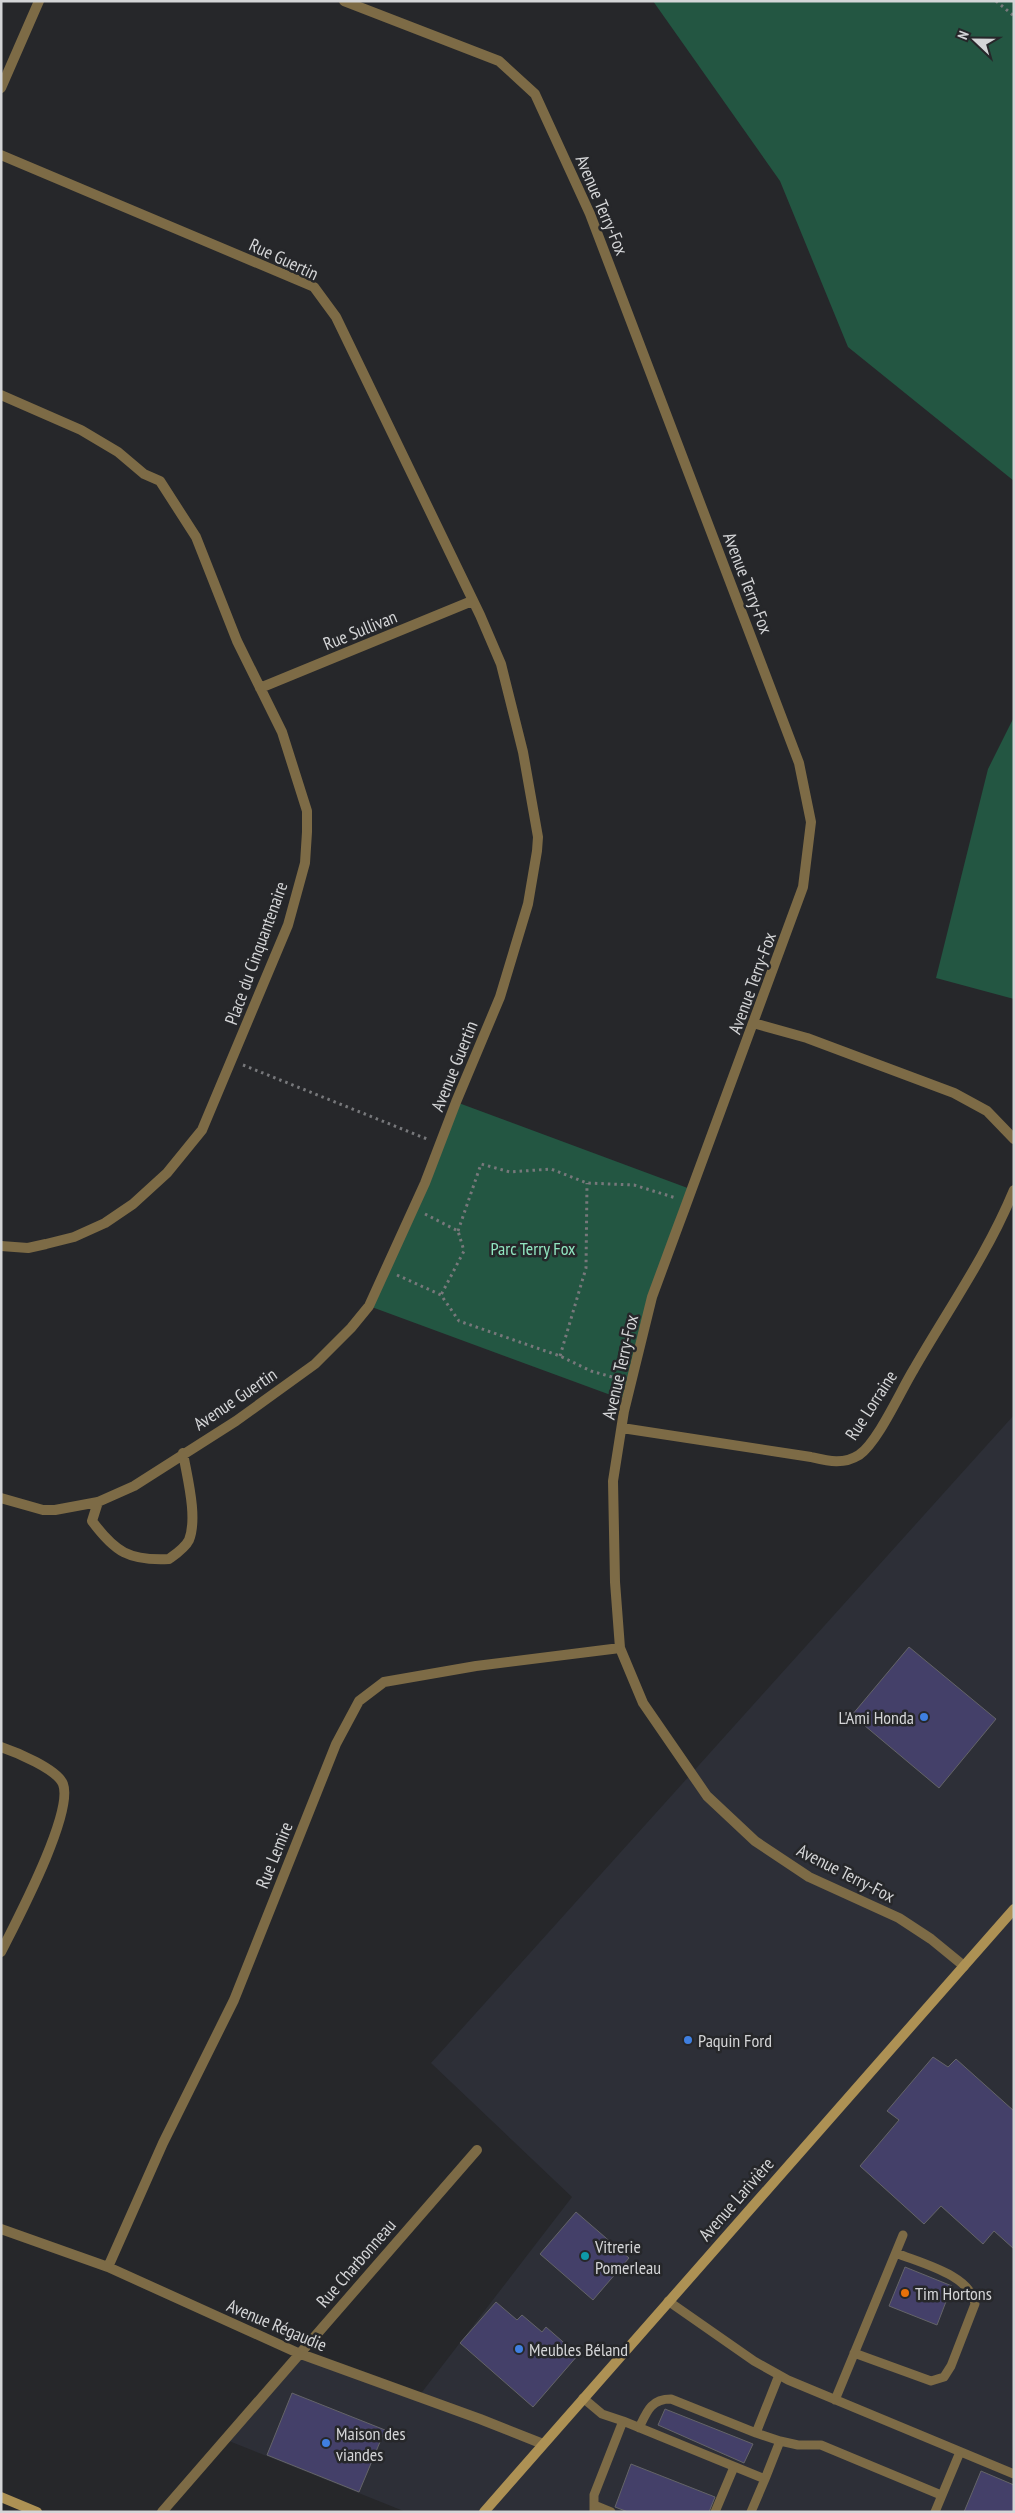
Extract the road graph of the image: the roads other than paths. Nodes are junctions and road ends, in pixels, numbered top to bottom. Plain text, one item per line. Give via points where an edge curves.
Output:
1 (40, 1) edge
2 (344, 1) edge
3 (1, 88) edge
4 (1, 155) edge
5 (1, 395) edge
6 (472, 601) junction
7 (260, 688) junction
8 (753, 1023) junction
9 (1014, 1139) edge
10 (1014, 1190) edge
11 (1, 1246) edge
12 (622, 1428) junction
13 (183, 1453) junction
14 (1, 1498) edge
15 (98, 1502) junction
16 (620, 1648) junction
17 (1, 1747) edge
18 (1014, 1909) edge
19 (1, 1952) edge
20 (964, 1966) junction
21 (476, 2150) dead end
22 (1, 2229) edge
23 (903, 2236) dead end
24 (896, 2253) junction
25 (108, 2267) junction
26 (668, 2301) junction
27 (298, 2353) junction
28 (854, 2353) junction
29 (779, 2375) junction
30 (583, 2398) junction
31 (834, 2400) junction
32 (623, 2421) junction
33 (639, 2428) junction
34 (756, 2433) junction
35 (780, 2442) junction
36 (543, 2444) junction
37 (960, 2452) junction
38 (734, 2467) junction
39 (1014, 2474) edge
40 (765, 2479) junction
41 (942, 2495) junction
42 (1, 2497) edge
43 (594, 2508) edge
44 (36, 2512) edge
45 (162, 2512) edge
46 (484, 2512) edge
47 (611, 2512) edge
48 (715, 2512) edge
49 (751, 2512) edge
50 (934, 2512) edge

1 - 3 street
2 - 8 street, Avenue Terry-Fox via 499,61 535,94 590,214 798,763 811,822 803,887
4 - 6 street, Rue Guertin via 314,287 336,317
5 - 7 street, Place du Cinquantenaire via 81,430 118,452 144,474 160,481 196,537
6 - 7 street, Rue Sullivan
6 - 13 street, Avenue Guertin via 501,664 523,752 538,837 528,904 500,997 440,1145 369,1306 315,1364
7 - 11 street, Place du Cinquantenaire via 282,732 307,811 304,863 288,925 202,1130 168,1173 133,1204 104,1222 74,1237 28,1248
8 - 9 street via 807,1038 954,1093 988,1111
8 - 12 street, Avenue Terry-Fox via 652,1297
10 - 12 street, Rue Lorraine via 978,1262 881,1426 858,1455 842,1462 830,1462
12 - 16 street, Avenue Terry-Fox via 613,1481
13 - 15 street, Avenue Guertin via 134,1486
13 - 15 street, Avenue Guertin via 192,1507 191,1530 188,1541 169,1559 134,1558 119,1551 92,1520
14 - 15 street, Avenue Guertin via 43,1510
16 - 20 street, Avenue Terry-Fox via 642,1703 707,1796 755,1841 809,1877 899,1918 931,1938
16 - 25 street, Rue Lemire via 476,1666 384,1682 359,1701 336,1744 234,2000 163,2143
17 - 19 street via 58,1775 64,1785 59,1822 23,1910
18 - 20 main road, Avenue Larivière
20 - 26 main road, Avenue Larivière
21 - 27 street, Rue Charbonneau
22 - 25 street, Avenue Régaudie
23 - 24 lane
24 - 28 lane
24 - 28 lane via 953,2277 966,2284 974,2294 975,2304 951,2366 944,2377 931,2381
25 - 27 street, Avenue Régaudie
26 - 29 lane
26 - 30 main road, Avenue Larivière
27 - 36 street, Avenue Régaudie
27 - 45 street, Rue Charbonneau
28 - 31 lane
29 - 31 lane
29 - 34 lane
30 - 32 lane via 602,2414
30 - 36 main road, Avenue Larivière
31 - 37 lane
32 - 33 lane
32 - 43 lane via 594,2496
33 - 34 lane via 652,2404 660,2399 671,2399
33 - 38 lane
34 - 35 lane
35 - 40 lane
35 - 41 lane via 820,2445
36 - 46 main road, Avenue Larivière
37 - 39 lane
37 - 41 lane
38 - 40 lane
38 - 48 lane
40 - 49 lane
41 - 50 lane
42 - 44 main road
43 - 47 lane

